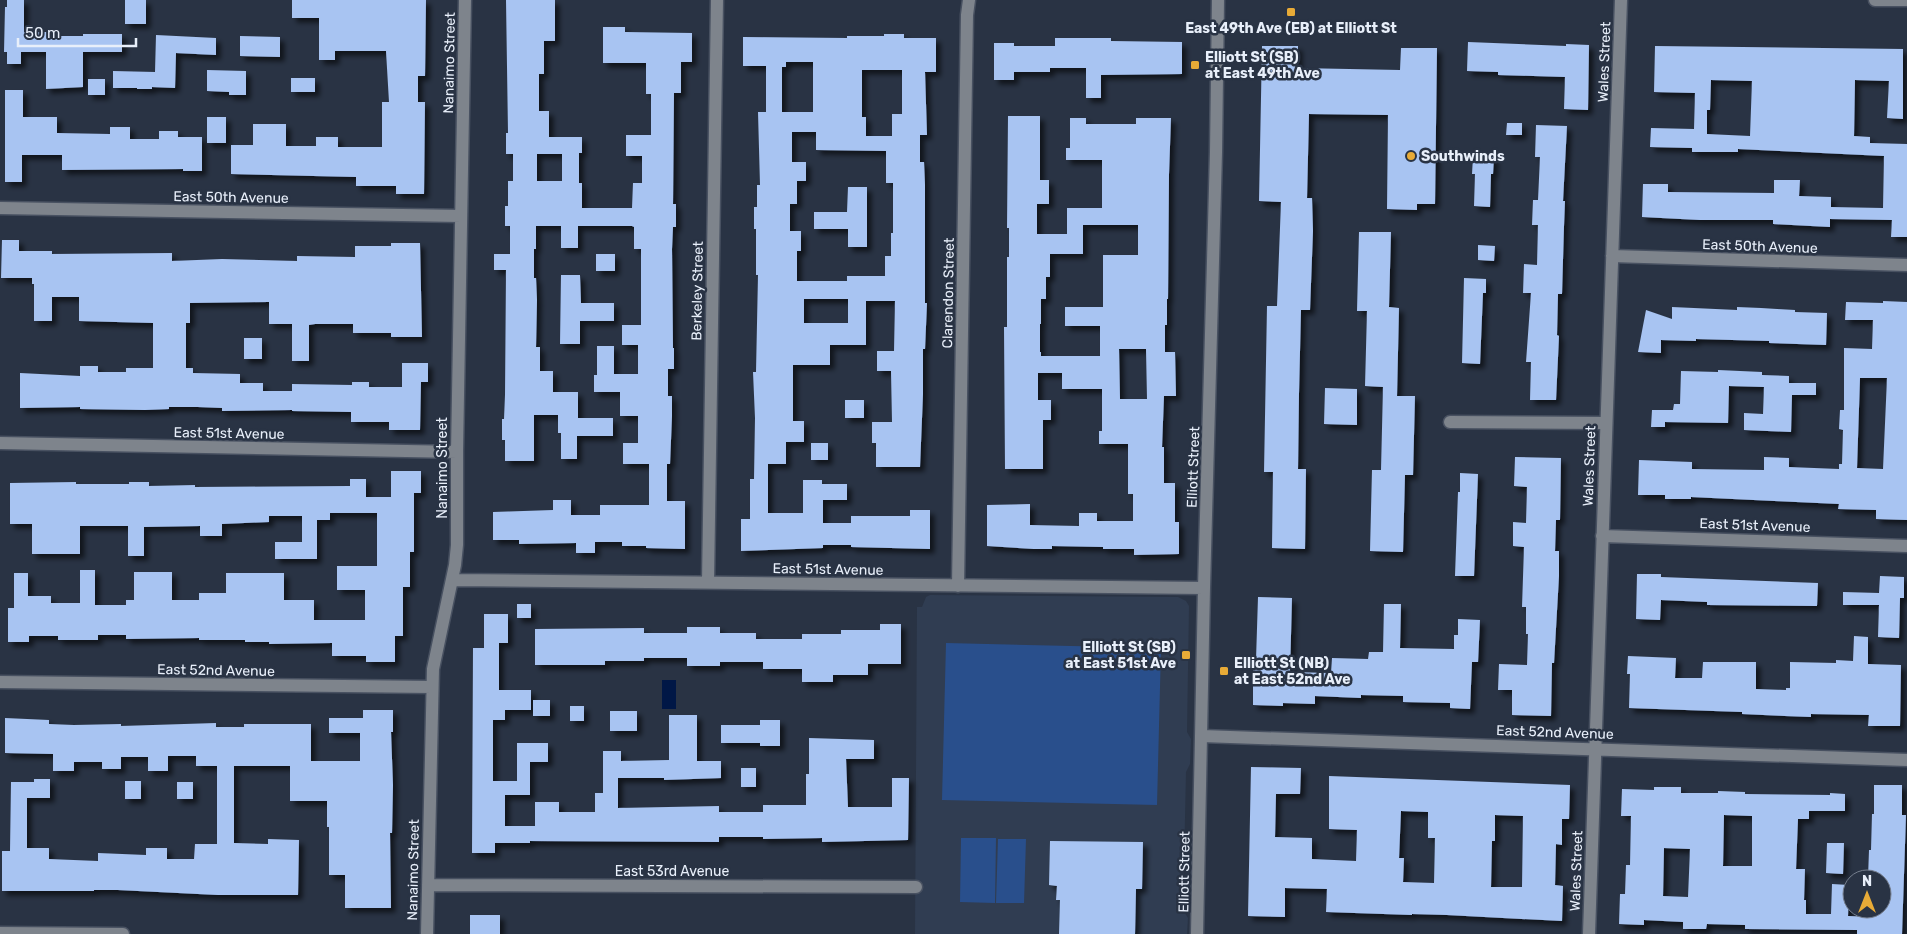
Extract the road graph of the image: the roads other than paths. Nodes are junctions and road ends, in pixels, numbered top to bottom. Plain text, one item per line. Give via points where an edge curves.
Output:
1 (465, 0) edge
2 (717, 0) edge
3 (969, 0) edge
4 (1218, 0) edge
5 (1621, 0) edge
6 (1875, 0) edge
7 (1907, 0) edge
8 (0, 208) edge
9 (461, 216) junction
10 (1612, 256) junction
11 (1907, 265) edge
12 (1450, 422) dead end
13 (1606, 423) junction
14 (0, 443) edge
15 (457, 452) junction
16 (1602, 536) junction
17 (1907, 546) edge
18 (452, 580) junction
19 (708, 582) junction
20 (958, 586) junction
21 (1204, 588) junction
22 (0, 682) edge
23 (432, 687) junction
24 (1202, 736) junction
25 (1595, 749) junction
26 (1907, 760) edge
27 (428, 885) junction
28 (916, 888) dead end
29 (0, 932) edge
30 (123, 934) edge
31 (427, 934) edge
32 (1198, 934) edge
33 (1589, 934) edge

1 - 9 street, Nanaimo Street
2 - 19 street, Berkeley Street
3 - 20 street, Clarendon Street
4 - 21 street, Elliott Street
5 - 10 street, Wales Street
6 - 7 street
8 - 9 street, East 50th Avenue
9 - 15 street, Nanaimo Street
10 - 11 street, East 50th Avenue
10 - 13 street, Wales Street
12 - 13 street
13 - 16 street, Wales Street
14 - 15 street, East 51st Avenue
15 - 18 street, Nanaimo Street via 457,545
16 - 17 street, East 51st Avenue
16 - 25 street, Wales Street
18 - 19 street, East 51st Avenue
18 - 23 street, Nanaimo Street
19 - 20 street, East 51st Avenue
20 - 21 street, East 51st Avenue
21 - 24 street, Elliott Street
22 - 23 street, East 52nd Avenue
23 - 27 street, Nanaimo Street
24 - 25 street, East 52nd Avenue
24 - 32 street, Elliott Street
25 - 26 street, East 52nd Avenue
25 - 33 street, Wales Street
27 - 28 street, East 53rd Avenue
27 - 31 street, Nanaimo Street
29 - 30 street

